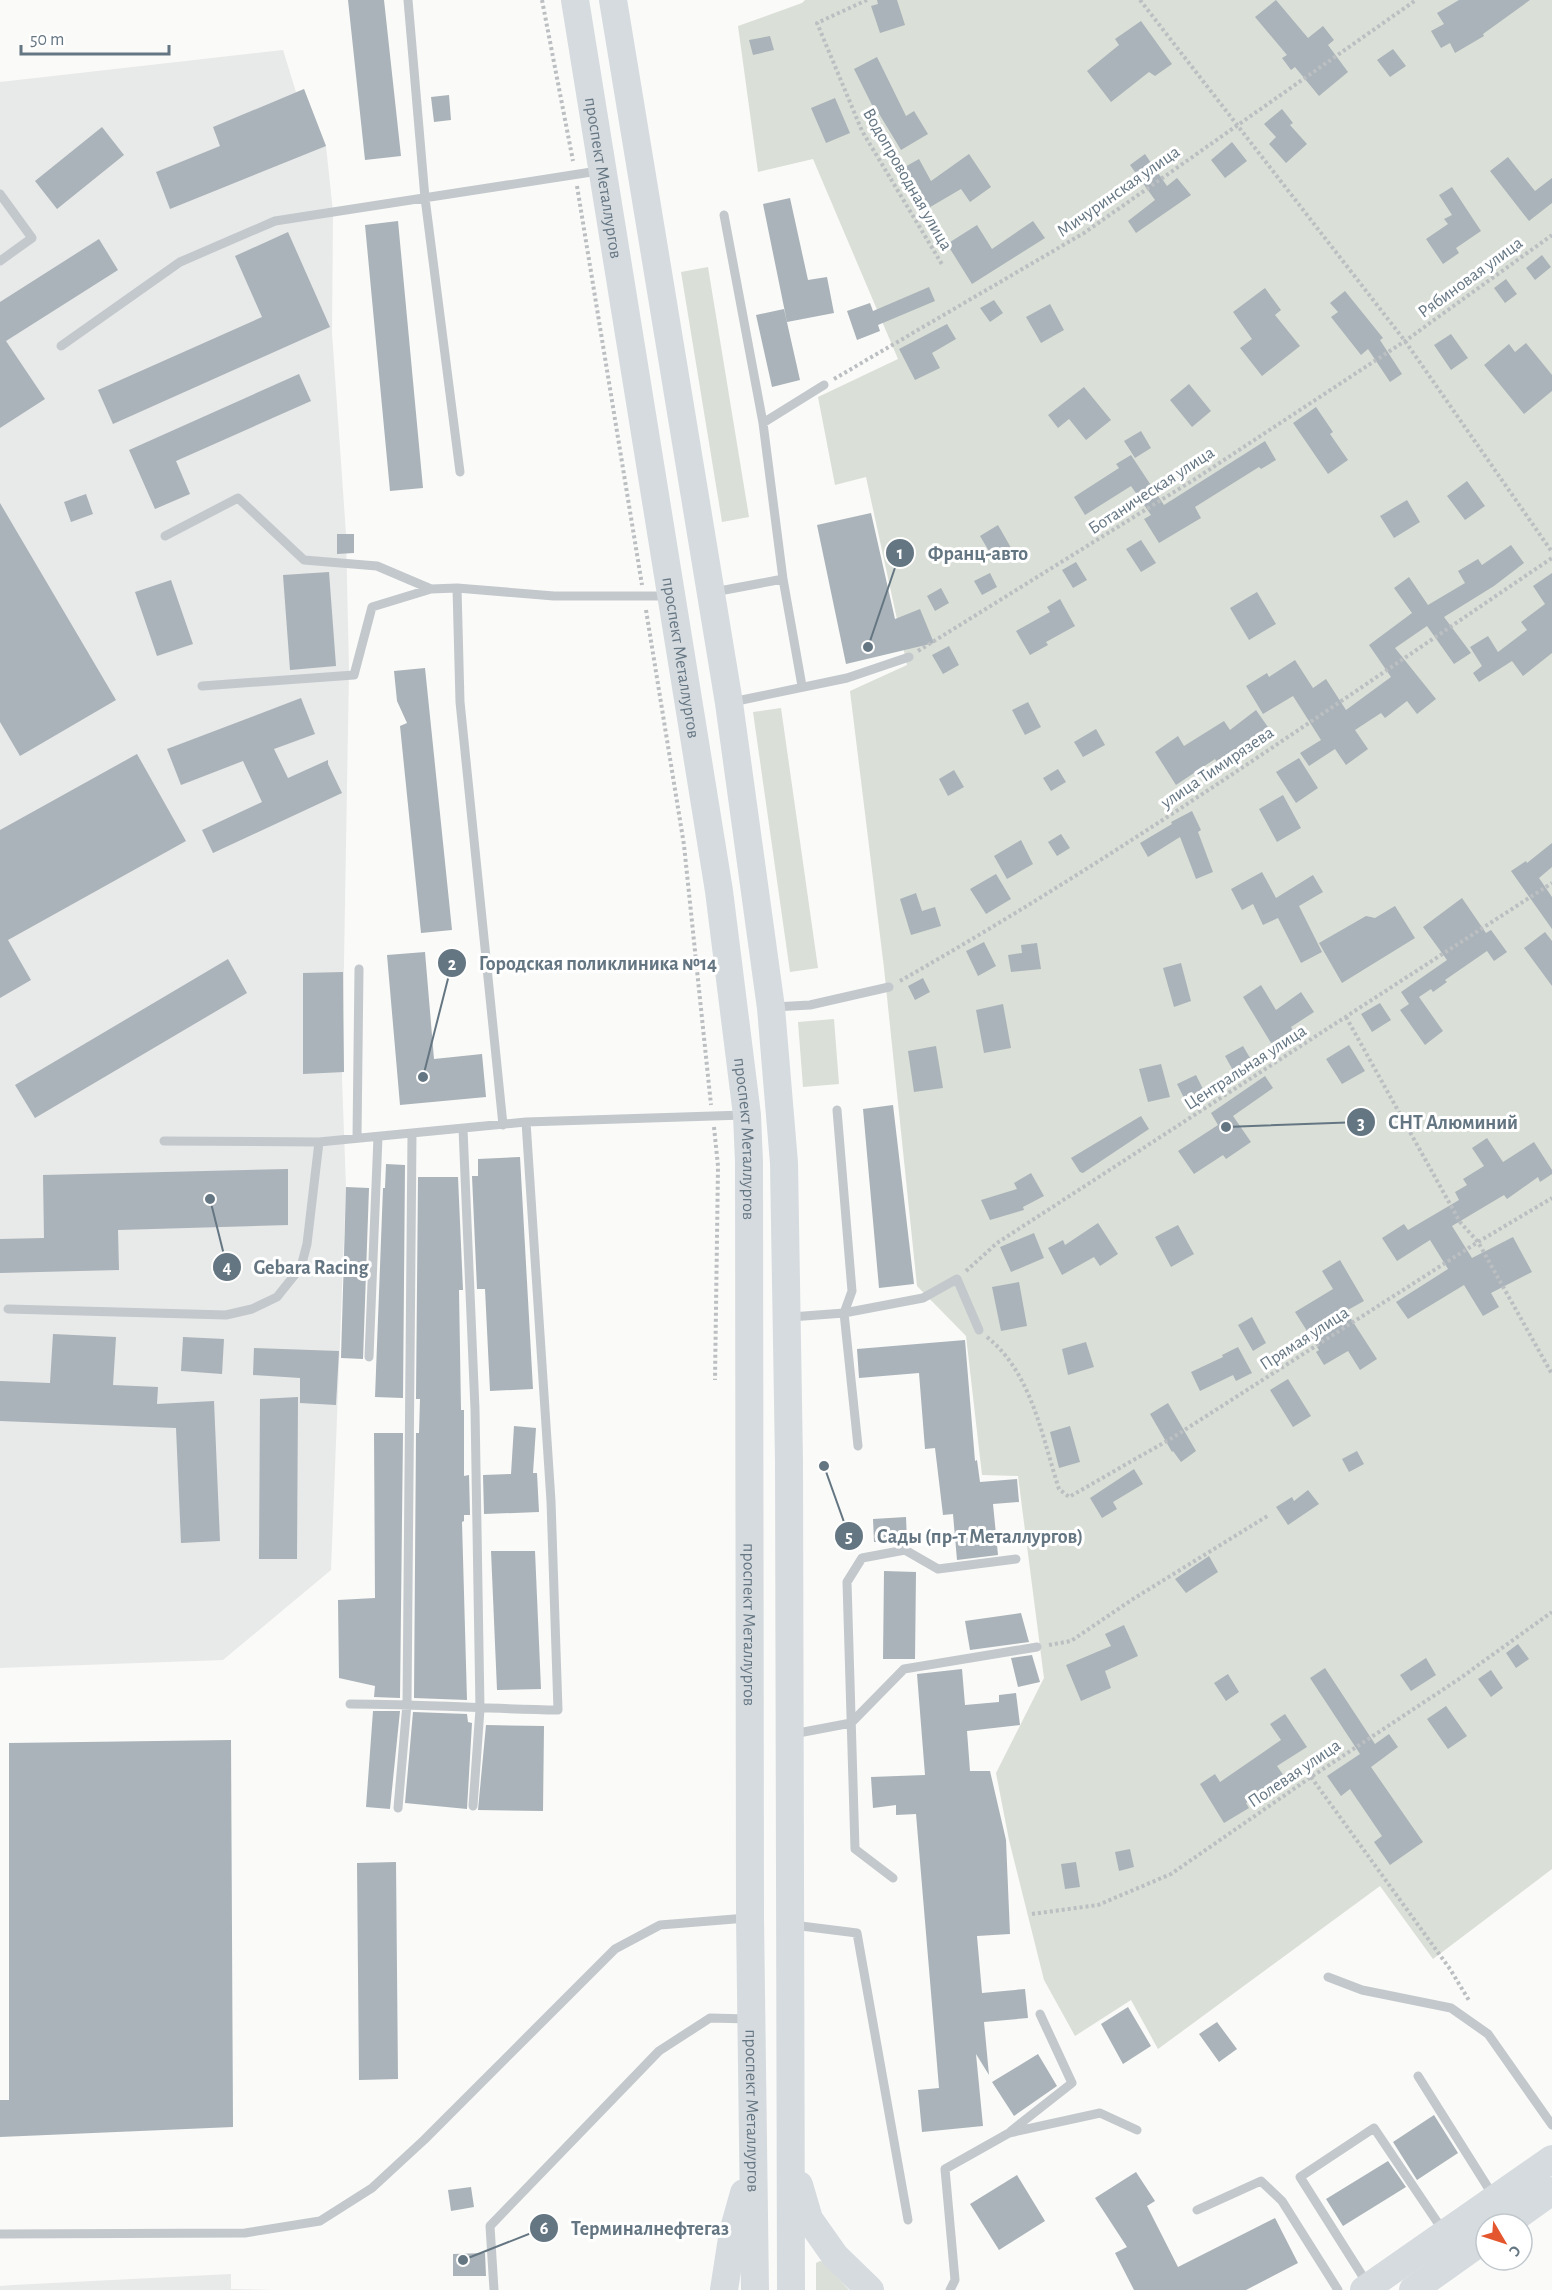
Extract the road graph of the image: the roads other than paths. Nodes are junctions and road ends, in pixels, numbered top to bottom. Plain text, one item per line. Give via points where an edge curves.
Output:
1 (408, 0) edge
2 (575, 0) edge
3 (613, 0) edge
4 (589, 173) junction
5 (0, 194) edge
6 (425, 198) junction
7 (724, 215) dead end
8 (0, 261) edge
9 (60, 346) dead end
10 (824, 385) road end
11 (763, 423) junction
12 (460, 472) dead end
13 (165, 536) dead end
14 (783, 579) junction
15 (457, 588) junction
16 (431, 589) junction
17 (712, 592) junction
18 (672, 596) junction
19 (909, 657) road end
20 (802, 686) junction
21 (202, 687) dead end
22 (729, 703) junction
23 (359, 969) dead end
24 (889, 987) road end
25 (771, 1008) junction
26 (837, 1110) dead end
27 (747, 1115) junction
28 (526, 1122) junction
29 (503, 1125) junction
30 (463, 1129) junction
31 (412, 1134) junction
32 (357, 1137) junction
33 (378, 1137) junction
34 (164, 1140) dead end
35 (319, 1142) junction
36 (8, 1309) dead end
37 (844, 1313) junction
38 (785, 1317) junction
39 (979, 1330) road end
40 (369, 1357) dead end
41 (858, 1446) dead end
42 (1016, 1559) dead end
43 (1036, 1647) road end
44 (350, 1704) dead end
45 (407, 1704) junction
46 (480, 1709) junction
47 (851, 1723) junction
48 (790, 1735) junction
49 (473, 1806) dead end
50 (398, 1808) dead end
51 (893, 1878) dead end
52 (750, 1918) junction
53 (790, 1924) junction
54 (1328, 1977) dead end
55 (1040, 2014) dead end
56 (751, 2019) junction
57 (1418, 2076) dead end
58 (1552, 2126) edge
59 (1137, 2130) dead end
60 (1009, 2133) junction
61 (753, 2159) junction
62 (790, 2159) junction
63 (1552, 2159) edge
64 (1552, 2191) edge
65 (1197, 2210) dead end
66 (1500, 2212) edge
67 (908, 2220) dead end
68 (1474, 2222) edge
69 (0, 2234) edge
70 (1445, 2234) junction
71 (1474, 2247) edge
72 (1367, 2288) edge
73 (494, 2290) edge
74 (724, 2290) edge
75 (754, 2290) edge
76 (791, 2290) edge
77 (870, 2290) edge
78 (950, 2290) edge
79 (1338, 2290) edge
80 (1413, 2290) edge

1 - 6 lane
2 - 4 main road, проспект Металлургов
3 - 17 main road, проспект Металлургов
4 - 6 lane
4 - 18 main road, проспект Металлургов
5 - 8 lane via 32,238
6 - 9 lane via 275,221 180,262
6 - 12 lane
7 - 11 lane
10 - 11 lane
11 - 14 lane
13 - 16 lane via 238,498 304,560 377,566
14 - 17 lane
14 - 20 lane
15 - 16 lane
15 - 18 lane via 554,596
15 - 29 lane via 460,702
16 - 21 lane via 372,607 354,675
17 - 22 main road, проспект Металлургов
18 - 27 main road, проспект Металлургов via 718,891
19 - 20 lane via 847,678
20 - 22 lane
22 - 25 main road, проспект Металлургов
23 - 32 lane
24 - 25 lane via 810,1005
25 - 38 main road, проспект Металлургов via 784,1163
26 - 37 lane via 852,1291
27 - 28 lane
27 - 52 main road, проспект Металлургов
28 - 29 lane
28 - 46 lane via 551,1501 558,1710
29 - 30 lane
30 - 31 lane
30 - 46 lane via 475,1409
31 - 33 lane
31 - 45 lane
32 - 33 lane
32 - 35 lane
33 - 40 lane
34 - 35 lane
35 - 36 lane via 301,1267 277,1297 226,1315
37 - 38 lane
37 - 39 lane via 923,1298 957,1279
37 - 41 lane
38 - 48 main road, проспект Металлургов
42 - 47 lane via 938,1569 905,1550 861,1558 847,1582
43 - 47 lane via 904,1668
44 - 45 lane
45 - 46 lane
45 - 50 lane
46 - 49 lane
47 - 48 lane
47 - 51 lane via 855,1849
48 - 53 main road, проспект Металлургов
52 - 56 main road, проспект Металлургов
52 - 69 lane via 660,1925 615,1949 424,2140 372,2187 320,2221 245,2233
53 - 62 main road, проспект Металлургов
53 - 67 lane via 857,1932
54 - 58 lane via 1362,1990 1451,2008 1488,2034
55 - 60 lane via 1072,2083
56 - 61 main road, проспект Металлургов
56 - 73 lane via 710,2018 659,2050 490,2226
57 - 66 lane
59 - 60 lane via 1100,2113
60 - 78 lane via 945,2169 955,2280
61 - 74 main road via 733,2232
61 - 75 main road, проспект Металлургов
62 - 76 main road, проспект Металлургов
62 - 77 main road via 809,2219 835,2256
63 - 66 main road
64 - 66 main road
65 - 79 lane via 1261,2181 1282,2201
68 - 70 main road
70 - 72 main road
70 - 72 lane via 1374,2128 1300,2178
71 - 80 main road

